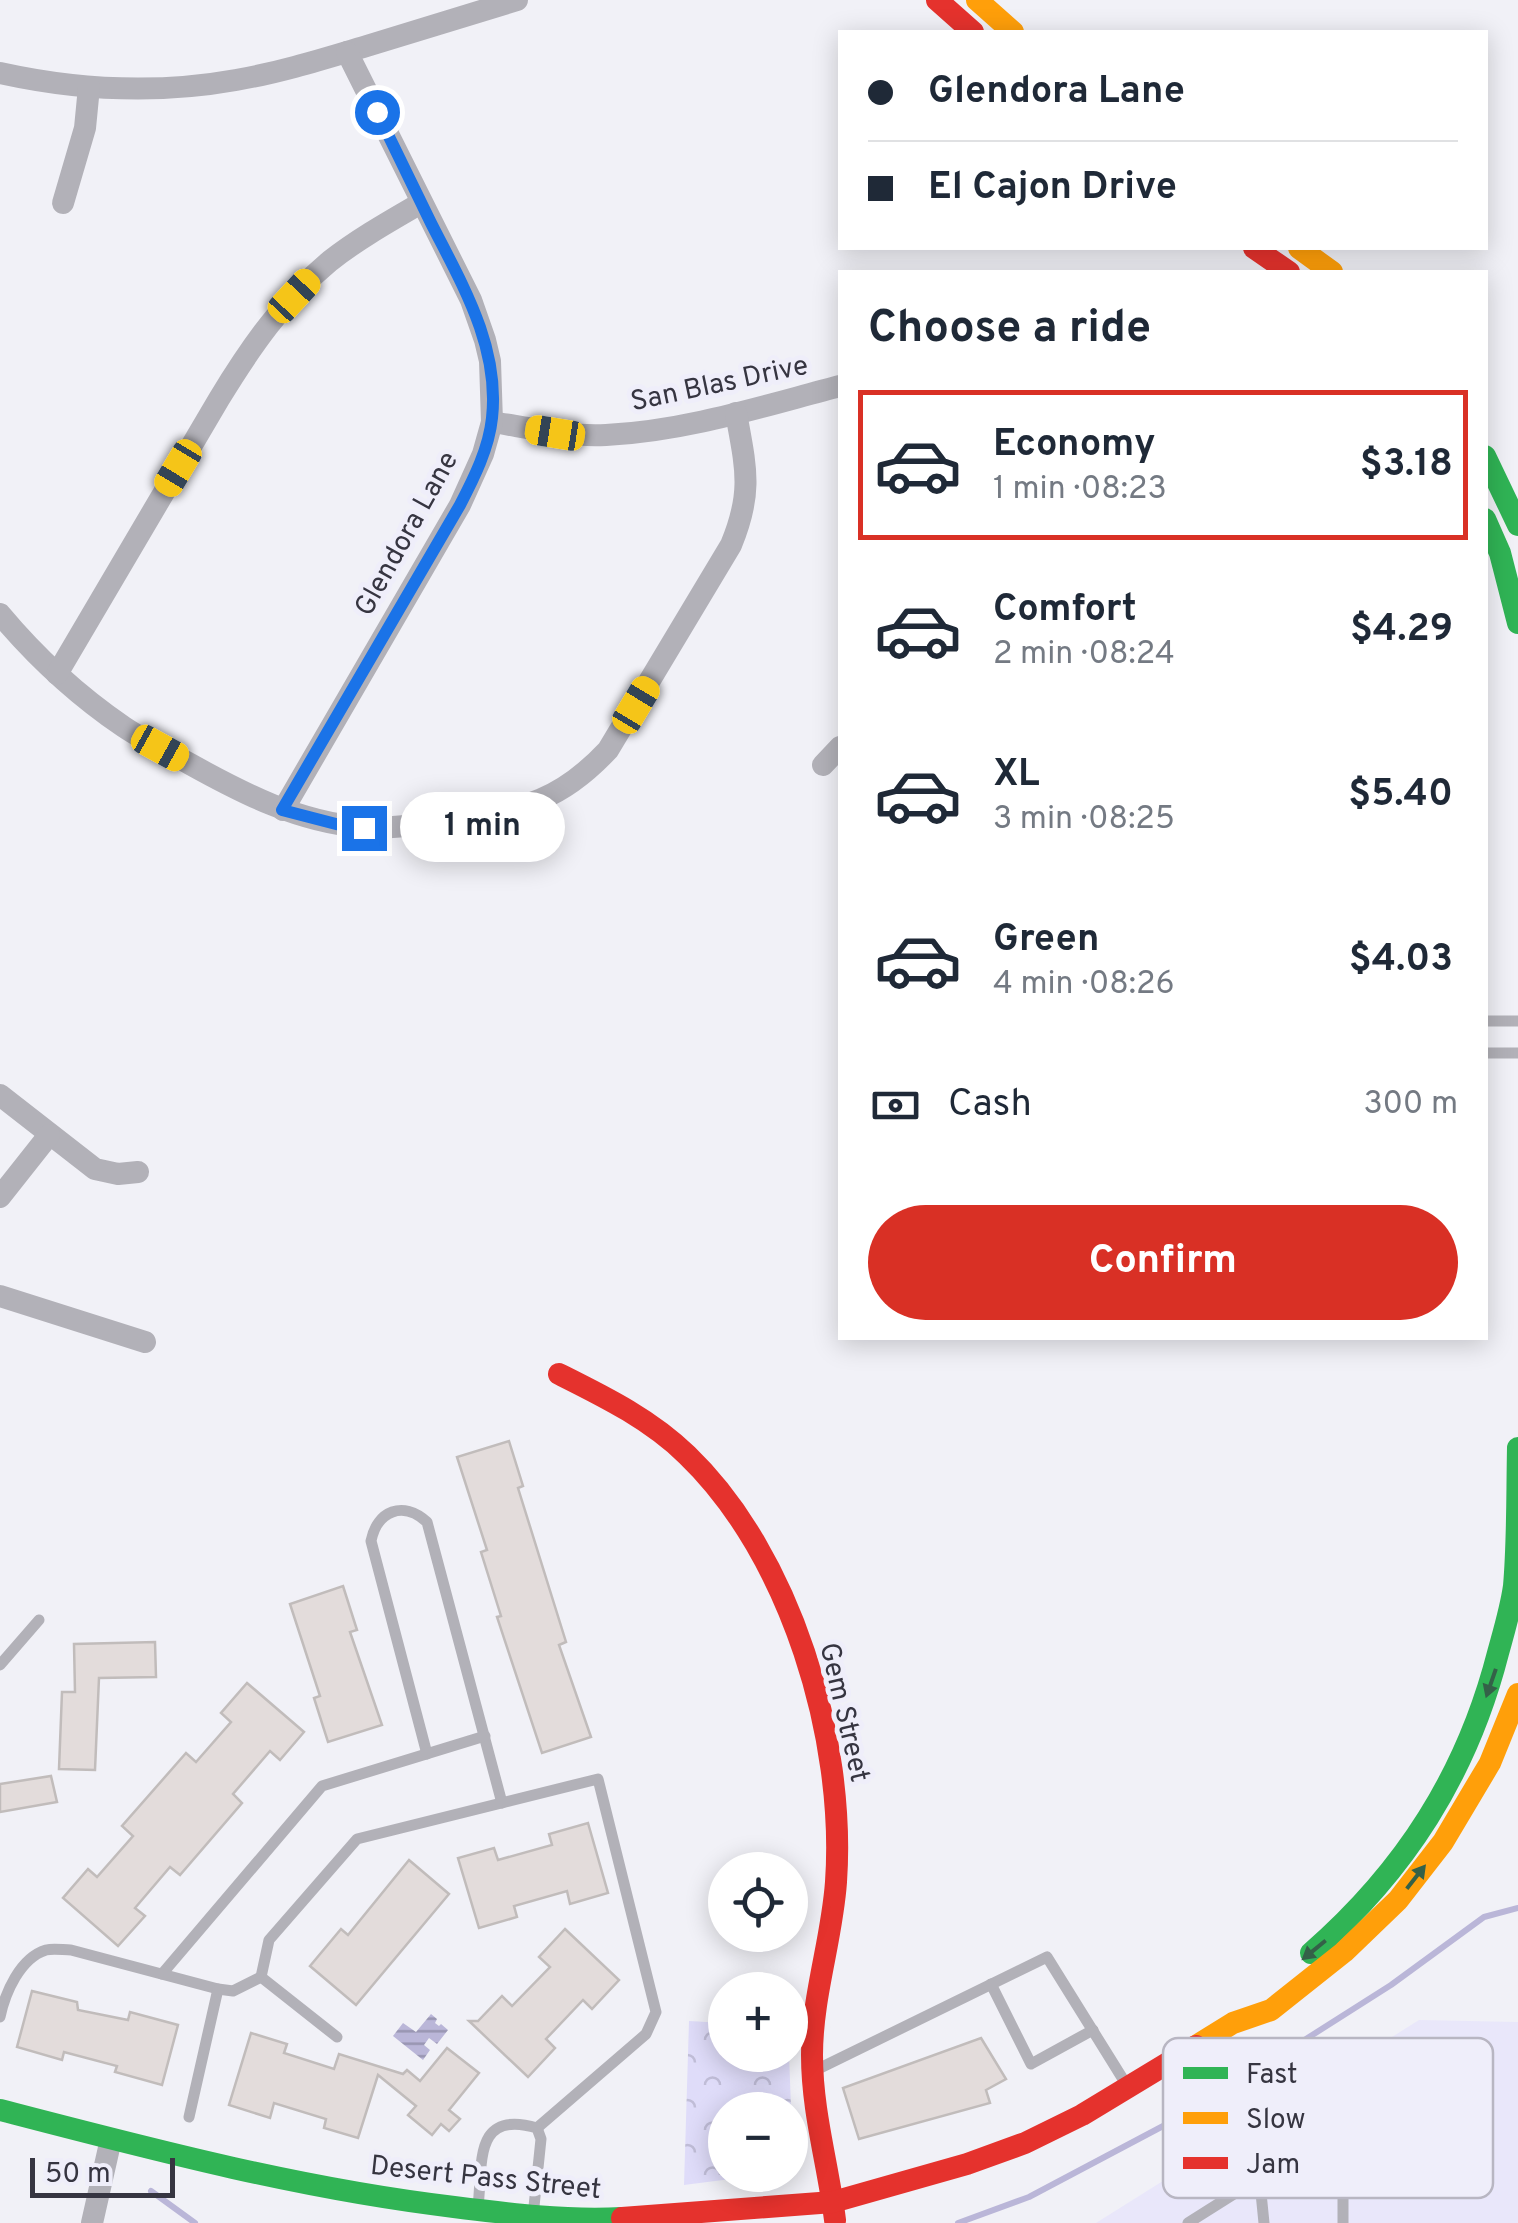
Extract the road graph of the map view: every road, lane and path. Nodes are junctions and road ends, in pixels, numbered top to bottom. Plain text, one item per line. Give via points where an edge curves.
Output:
1 (517, 0) edge
2 (937, 0) edge
3 (978, 0) edge
4 (971, 30) edge
5 (1011, 30) edge
6 (347, 52) junction
7 (0, 73) edge
8 (88, 87) junction
9 (63, 203) dead end
10 (421, 203) junction
11 (1257, 250) edge
12 (1302, 250) edge
13 (1286, 270) edge
14 (1329, 270) edge
15 (838, 387) edge
16 (736, 413) junction
17 (492, 422) junction
18 (1488, 462) edge
19 (1518, 525) edge
20 (1488, 526) edge
21 (0, 614) edge
22 (1517, 616) edge
23 (58, 674) junction
24 (838, 749) edge
25 (823, 765) dead end
26 (282, 810) junction
27 (1488, 1021) edge
28 (1518, 1022) edge
29 (1488, 1053) edge
30 (1518, 1053) edge
31 (0, 1095) edge
32 (49, 1135) junction
33 (138, 1172) dead end
34 (0, 1197) edge
35 (0, 1296) edge
36 (145, 1342) dead end
37 (559, 1374) dead end
38 (1518, 1448) edge
39 (1516, 1582) edge
40 (40, 1620) dead end
41 (0, 1665) edge
42 (1518, 1694) edge
43 (485, 1736) junction
44 (427, 1754) junction
45 (502, 1803) junction
46 (162, 1974) junction
47 (261, 1977) junction
48 (991, 1984) junction
49 (218, 1989) junction
50 (0, 2017) edge
51 (1233, 2023) junction
52 (1093, 2030) junction
53 (337, 2036) dead end
54 (1208, 2038) edge
55 (1163, 2066) edge
56 (812, 2071) junction
57 (1128, 2087) junction
58 (0, 2110) edge
59 (189, 2117) dead end
60 (537, 2128) junction
61 (111, 2139) junction
62 (1228, 2198) edge
63 (1261, 2198) edge
64 (478, 2210) junction
65 (834, 2213) edge
66 (533, 2216) junction
67 (92, 2223) edge
68 (1188, 2223) edge
69 (1264, 2223) edge

1 - 6 street
2 - 4 street
3 - 5 street
6 - 8 street via 236,80
6 - 10 street, Glendora Lane
7 - 8 street
8 - 9 street via 85,128
10 - 17 street, Glendora Lane via 485,340
10 - 23 street via 332,260 279,312 219,399
11 - 13 street
12 - 14 street
15 - 16 street, San Blas Drive
16 - 17 street, San Blas Drive via 605,435
16 - 26 street via 747,484 731,545 618,737 590,769 516,809 400,827 336,824
17 - 26 street, Glendora Lane via 460,505
18 - 19 street
20 - 22 street
21 - 23 street
23 - 26 street via 128,730
24 - 25 street
27 - 28 lane
29 - 30 lane
31 - 32 street
32 - 33 street via 95,1169
32 - 34 street
35 - 36 street
37 - 56 street, Gem Street via 659,1431 713,1482 775,1576 797,1632 830,1752 837,1829
38 - 39 street, Desert Pass Street
39 -> 51 street, Desert Pass Street via 1479,1719 1418,1836 1359,1907
40 - 41 lane
51 -> 42 street, Desert Pass Street via 1272,2010 1398,1900 1463,1811
43 - 44 lane
43 - 44 lane via 427,1522 417,1513 393,1511 373,1529 371,1542
43 - 45 lane
44 - 46 lane via 322,1786
45 - 47 lane via 357,1839 269,1940
45 - 60 lane via 598,1780 656,2012 646,2034
46 - 49 lane
46 - 50 lane via 50,1949 12,1981
47 - 49 lane via 234,1991
47 - 53 lane
48 - 52 lane via 1047,1957
48 - 52 lane via 1031,2064
48 - 56 lane
49 - 59 lane
51 - 54 street, Desert Pass Street
52 - 57 lane
55 - 57 street, Desert Pass Street
56 - 65 street, Gem Street
57 - 65 street, Desert Pass Street via 1025,2143
58 - 61 street, Desert Pass Street
60 - 64 lane via 516,2122 488,2136
60 - 66 lane
61 - 64 street, Desert Pass Street via 336,2190
61 - 67 street
62 - 68 lane
63 - 69 lane
64 - 66 street, Desert Pass Street
65 - 66 street, Desert Pass Street

